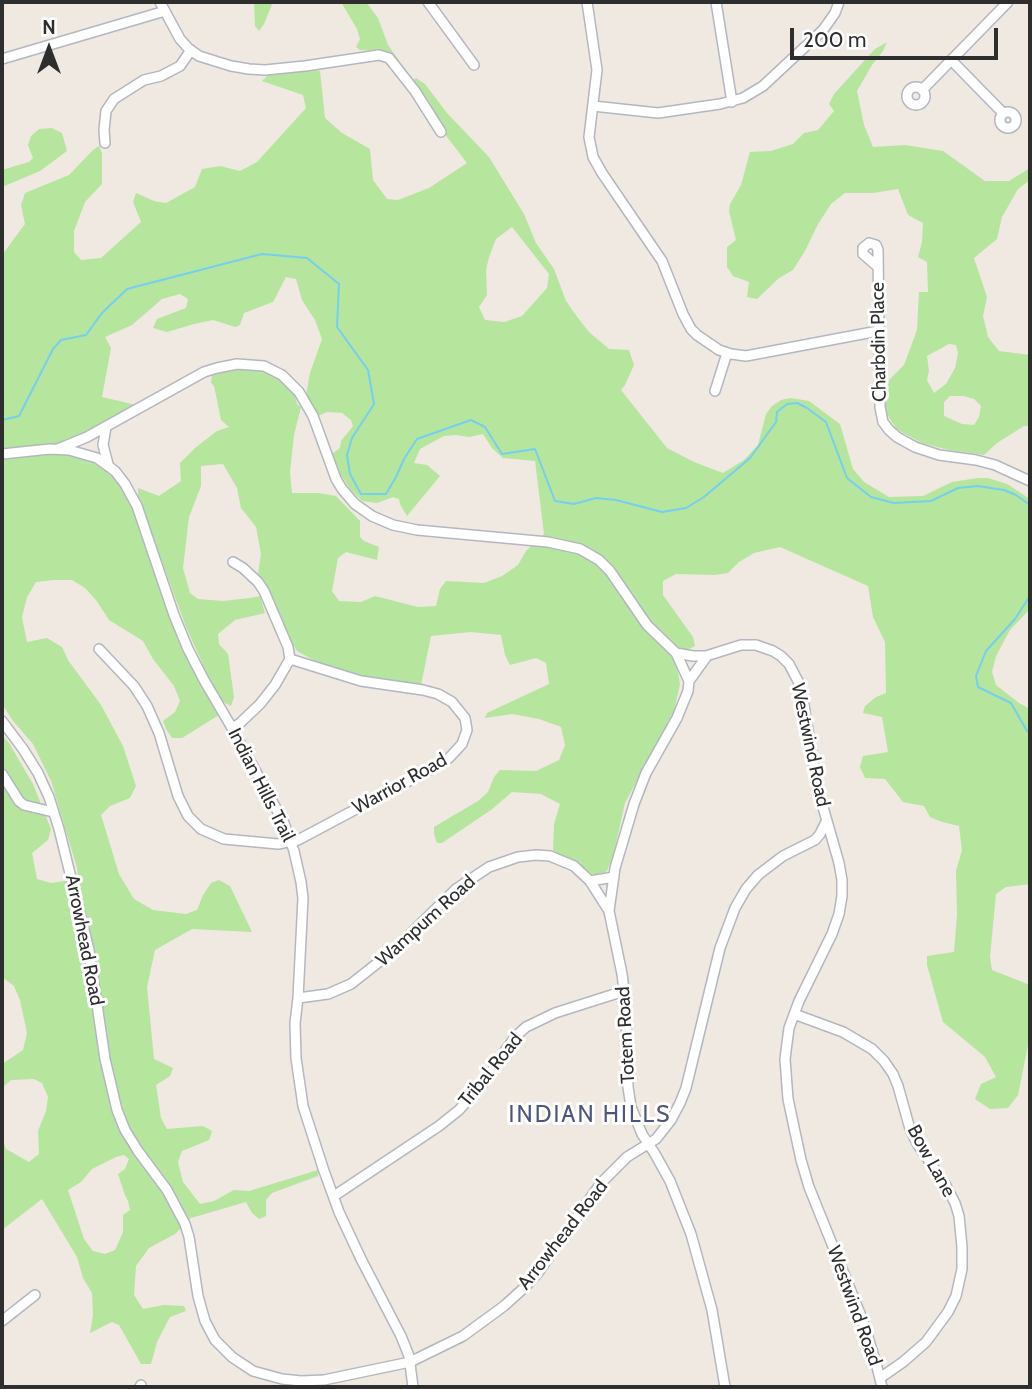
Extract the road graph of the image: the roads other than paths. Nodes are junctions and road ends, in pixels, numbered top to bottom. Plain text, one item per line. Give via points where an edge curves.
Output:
1 (160, 2) edge
2 (587, 2) edge
3 (716, 2) edge
4 (839, 2) edge
5 (1008, 2) edge
6 (434, 4) edge
7 (165, 11) junction
8 (191, 51) junction
9 (2, 59) edge
10 (952, 61) junction
11 (474, 65) dead end
12 (922, 90) dead end
13 (732, 102) junction
14 (593, 106) junction
15 (1003, 113) dead end
16 (441, 132) dead end
17 (105, 144) dead end
18 (877, 266) dead end
19 (878, 331) junction
20 (727, 353) junction
21 (715, 391) dead end
22 (106, 427) junction
23 (58, 449) junction
24 (2, 454) edge
25 (109, 466) junction
26 (1030, 481) edge
27 (233, 562) dead end
28 (99, 649) dead end
29 (676, 653) junction
30 (707, 656) junction
31 (290, 659) junction
32 (688, 681) junction
33 (2, 721) edge
34 (232, 728) junction
35 (2, 774) edge
36 (53, 811) junction
37 (826, 822) junction
38 (815, 840) junction
39 (291, 842) junction
40 (834, 845) junction
41 (614, 877) junction
42 (590, 881) junction
43 (609, 911) junction
44 (624, 991) junction
45 (298, 998) junction
46 (794, 1014) junction
47 (649, 1144) junction
48 (334, 1196) junction
49 (35, 1295) dead end
50 (2, 1321) edge
51 (410, 1362) junction
52 (881, 1383) edge
53 (413, 1387) edge
54 (725, 1387) edge

1 - 7 street
2 - 14 street via 597,70
3 - 13 street
4 - 13 street via 827,24 781,70 758,90
5 - 10 street
6 - 11 street
7 - 8 street
7 - 9 street
8 - 16 street via 248,69 384,56 393,62
8 - 17 street via 180,66 144,80 114,99 106,111
10 - 12 street
10 - 15 street
13 - 14 street via 658,113
14 - 20 street via 590,144 596,164 662,261 691,329
18 - 19 street, Charbdin Place
19 - 20 street via 753,355
19 - 26 street, Charbdin Place via 880,413 889,430 930,453 995,465
20 - 21 street
22 - 23 street
22 - 25 street via 103,445
22 - 29 street via 204,373 246,364 264,366 290,382 307,405 336,479 363,510 405,528 548,542 590,554 610,571 647,625
23 - 24 street, Indian Hills Trail
23 - 25 street, Indian Hills Trail via 88,455
25 - 34 street, Indian Hills Trail via 137,506 181,633
27 - 31 street via 264,591
28 - 39 street via 147,706 178,796 192,821 224,839
29 - 30 street, Westwind Road
29 - 32 street
30 - 32 street, Totem Road
30 - 37 street, Westwind Road via 755,645 773,651 789,664 800,683
31 - 34 street via 260,704
31 - 39 street, Warrior Road via 361,681 438,694 458,708 467,726 462,744 449,758
32 - 41 street, Totem Road via 683,706 634,804
33 - 36 street, Arrowhead Road via 38,773
34 - 39 street, Indian Hills Trail
35 - 36 street via 24,805
36 - 51 street, Arrowhead Road via 86,937 117,1110 185,1224 198,1296 211,1334 242,1364 282,1379 324,1380
37 - 38 street
37 - 40 street, Westwind Road
38 - 40 street
38 - 47 street, Arrowhead Road via 765,869 735,908 720,948 680,1103
39 - 45 street, Indian Hills Trail via 303,898
40 - 46 street, Westwind Road via 842,880 839,914
41 - 42 street
41 - 43 street, Totem Road
42 - 43 street, Wampum Road
42 - 45 street, Wampum Road via 574,866 550,856 529,855 502,862 456,889 360,978 328,994
43 - 44 street, Totem Road
44 - 47 street, Totem Road via 631,1107
44 - 48 street, Tribal Road via 533,1022 516,1036 486,1080 458,1110
45 - 48 street, Indian Hills Trail via 299,1082 310,1130
46 - 52 street, Westwind Road via 785,1066 798,1148 820,1217 863,1321
46 - 52 street, Bow Lane via 842,1032 884,1061 898,1086 910,1129 959,1216 962,1269 956,1296 926,1342
47 - 51 street, Arrowhead Road via 627,1157 601,1183 537,1274 514,1297 477,1328
47 - 54 street, Totem Road via 691,1234 712,1310
48 - 51 street, Indian Hills Trail
49 - 50 street
51 - 53 street, Indian Hills Trail

